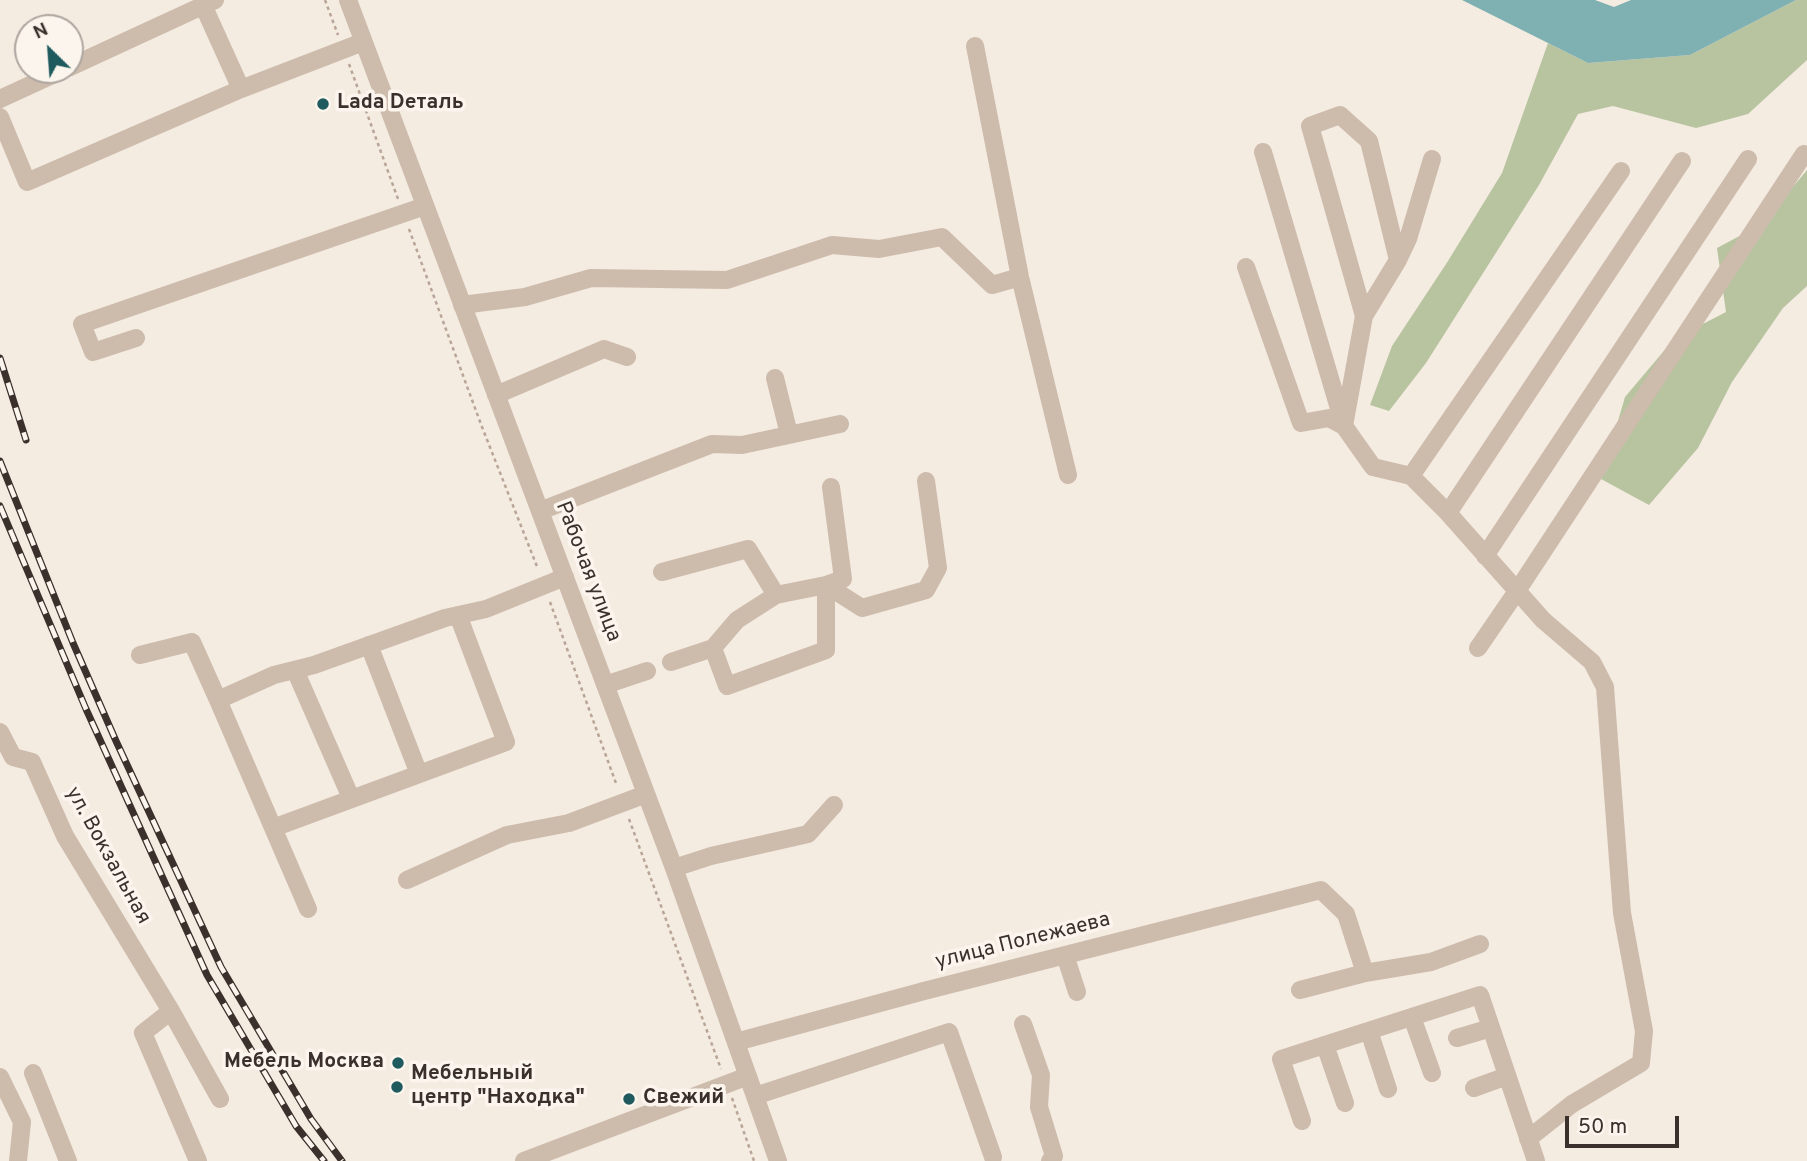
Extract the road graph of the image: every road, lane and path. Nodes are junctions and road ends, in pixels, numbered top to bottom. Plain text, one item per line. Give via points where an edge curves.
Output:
1 (348, 0) edge
2 (209, 2) edge
3 (363, 42) junction
4 (975, 46) dead end
5 (84, 60) edge
6 (33, 84) edge
7 (242, 89) junction
8 (0, 99) edge
9 (0, 117) edge
10 (1263, 152) dead end
11 (1804, 154) dead end
12 (1432, 159) dead end
13 (1748, 159) dead end
14 (1682, 161) dead end
15 (1621, 171) dead end
16 (425, 206) junction
17 (1398, 260) junction
18 (1246, 267) dead end
19 (1020, 277) junction
20 (462, 305) junction
21 (1364, 316) junction
22 (136, 338) dead end
23 (627, 357) dead end
24 (775, 378) dead end
25 (496, 395) junction
26 (840, 424) dead end
27 (1343, 426) junction
28 (789, 434) junction
29 (1068, 475) dead end
30 (1411, 476) junction
31 (926, 481) dead end
32 (831, 487) dead end
33 (540, 511) junction
34 (1448, 513) junction
35 (1485, 556) junction
36 (662, 572) dead end
37 (565, 578) junction
38 (826, 585) junction
39 (1517, 591) junction
40 (776, 595) junction
41 (458, 615) junction
42 (369, 645) junction
43 (713, 648) junction
44 (1478, 648) dead end
45 (140, 655) dead end
46 (671, 662) dead end
47 (295, 670) junction
48 (647, 670) dead end
49 (605, 685) junction
50 (218, 700) junction
51 (0, 732) edge
52 (419, 774) junction
53 (646, 794) junction
54 (351, 798) junction
55 (834, 805) dead end
56 (273, 828) junction
57 (674, 868) junction
58 (407, 880) dead end
59 (308, 909) dead end
60 (1480, 944) dead end
61 (1065, 955) junction
62 (1365, 973) junction
63 (1300, 990) dead end
64 (1077, 992) dead end
65 (171, 1011) junction
66 (1412, 1017) junction
67 (1023, 1024) dead end
68 (1491, 1028) junction
69 (1369, 1031) junction
70 (1457, 1038) dead end
71 (736, 1041) junction
72 (1325, 1045) junction
73 (33, 1073) dead end
74 (1432, 1073) dead end
75 (748, 1076) junction
76 (1507, 1076) junction
77 (0, 1077) edge
78 (1474, 1088) dead end
79 (1388, 1089) dead end
80 (755, 1096) junction
81 (220, 1100) dead end
82 (1345, 1103) dead end
83 (1302, 1121) dead end
84 (1528, 1139) junction
85 (993, 1157) dead end
86 (18, 1161) edge
87 (68, 1161) edge
88 (198, 1161) edge
89 (524, 1161) edge
90 (778, 1161) edge
91 (1051, 1161) edge
92 (1536, 1161) edge

1 - 3 street, Рабочая улица
2 - 5 street
2 - 7 street
3 - 7 street
3 - 16 street, Рабочая улица
4 - 19 street
6 - 8 street
7 - 9 street via 27,182
10 - 27 street
11 - 39 street
12 - 17 street
13 - 35 street
14 - 34 street
15 - 30 street
16 - 20 street, Рабочая улица
16 - 22 street via 82,324 93,352
17 - 21 street
17 - 21 street via 1369,141 1340,115 1310,126
18 - 27 street via 1301,422 1329,418
19 - 20 street via 992,285 942,237 879,249 832,245 727,280 591,278 525,297
19 - 29 street
20 - 25 street, Рабочая улица
21 - 27 street
23 - 25 street via 604,349
24 - 28 street
25 - 33 street, Рабочая улица
26 - 28 street
27 - 30 street via 1373,467
28 - 33 street via 742,445 712,444
30 - 34 street
31 - 38 street via 938,568 926,590 862,608
32 - 38 street via 843,579
33 - 37 street, Рабочая улица
34 - 35 street
35 - 39 street
36 - 40 street via 748,549
37 - 41 street
37 - 49 street, Рабочая улица
38 - 40 street
38 - 43 street via 826,650 727,686
39 - 44 street
39 - 84 street via 1592,662 1605,687 1622,913 1644,1031 1641,1063 1572,1104
40 - 43 street via 737,620
41 - 42 street
41 - 52 street via 506,742
42 - 47 street
42 - 52 street
43 - 46 street
45 - 50 street via 192,642
47 - 50 street
47 - 54 street
48 - 49 street
49 - 53 street, Рабочая улица
50 - 56 street
51 - 65 street, ул. Вокзальная via 13,757 32,762 65,836
52 - 54 street
53 - 57 street, Рабочая улица
53 - 58 street via 569,823 507,835
54 - 56 street
55 - 57 street via 808,834
56 - 59 street
57 - 71 street, Рабочая улица
60 - 62 street via 1431,962
61 - 62 street, улица Полежаева via 1321,890 1346,914
61 - 64 street
61 - 71 street, улица Полежаева
62 - 63 street
65 - 81 street
65 - 88 street via 143,1034
66 - 68 street via 1480,995
66 - 69 street
66 - 74 street
67 - 91 street via 1041,1075 1039,1107 1054,1156
68 - 70 street
68 - 76 street
69 - 72 street
69 - 79 street
71 - 75 street, Рабочая улица
72 - 82 street
72 - 83 street via 1281,1059
73 - 87 street
75 - 80 street, Рабочая улица
75 - 89 street
76 - 78 street
76 - 84 street
77 - 86 street via 22,1122
80 - 85 street via 949,1032
80 - 90 street, Рабочая улица
84 - 92 street

